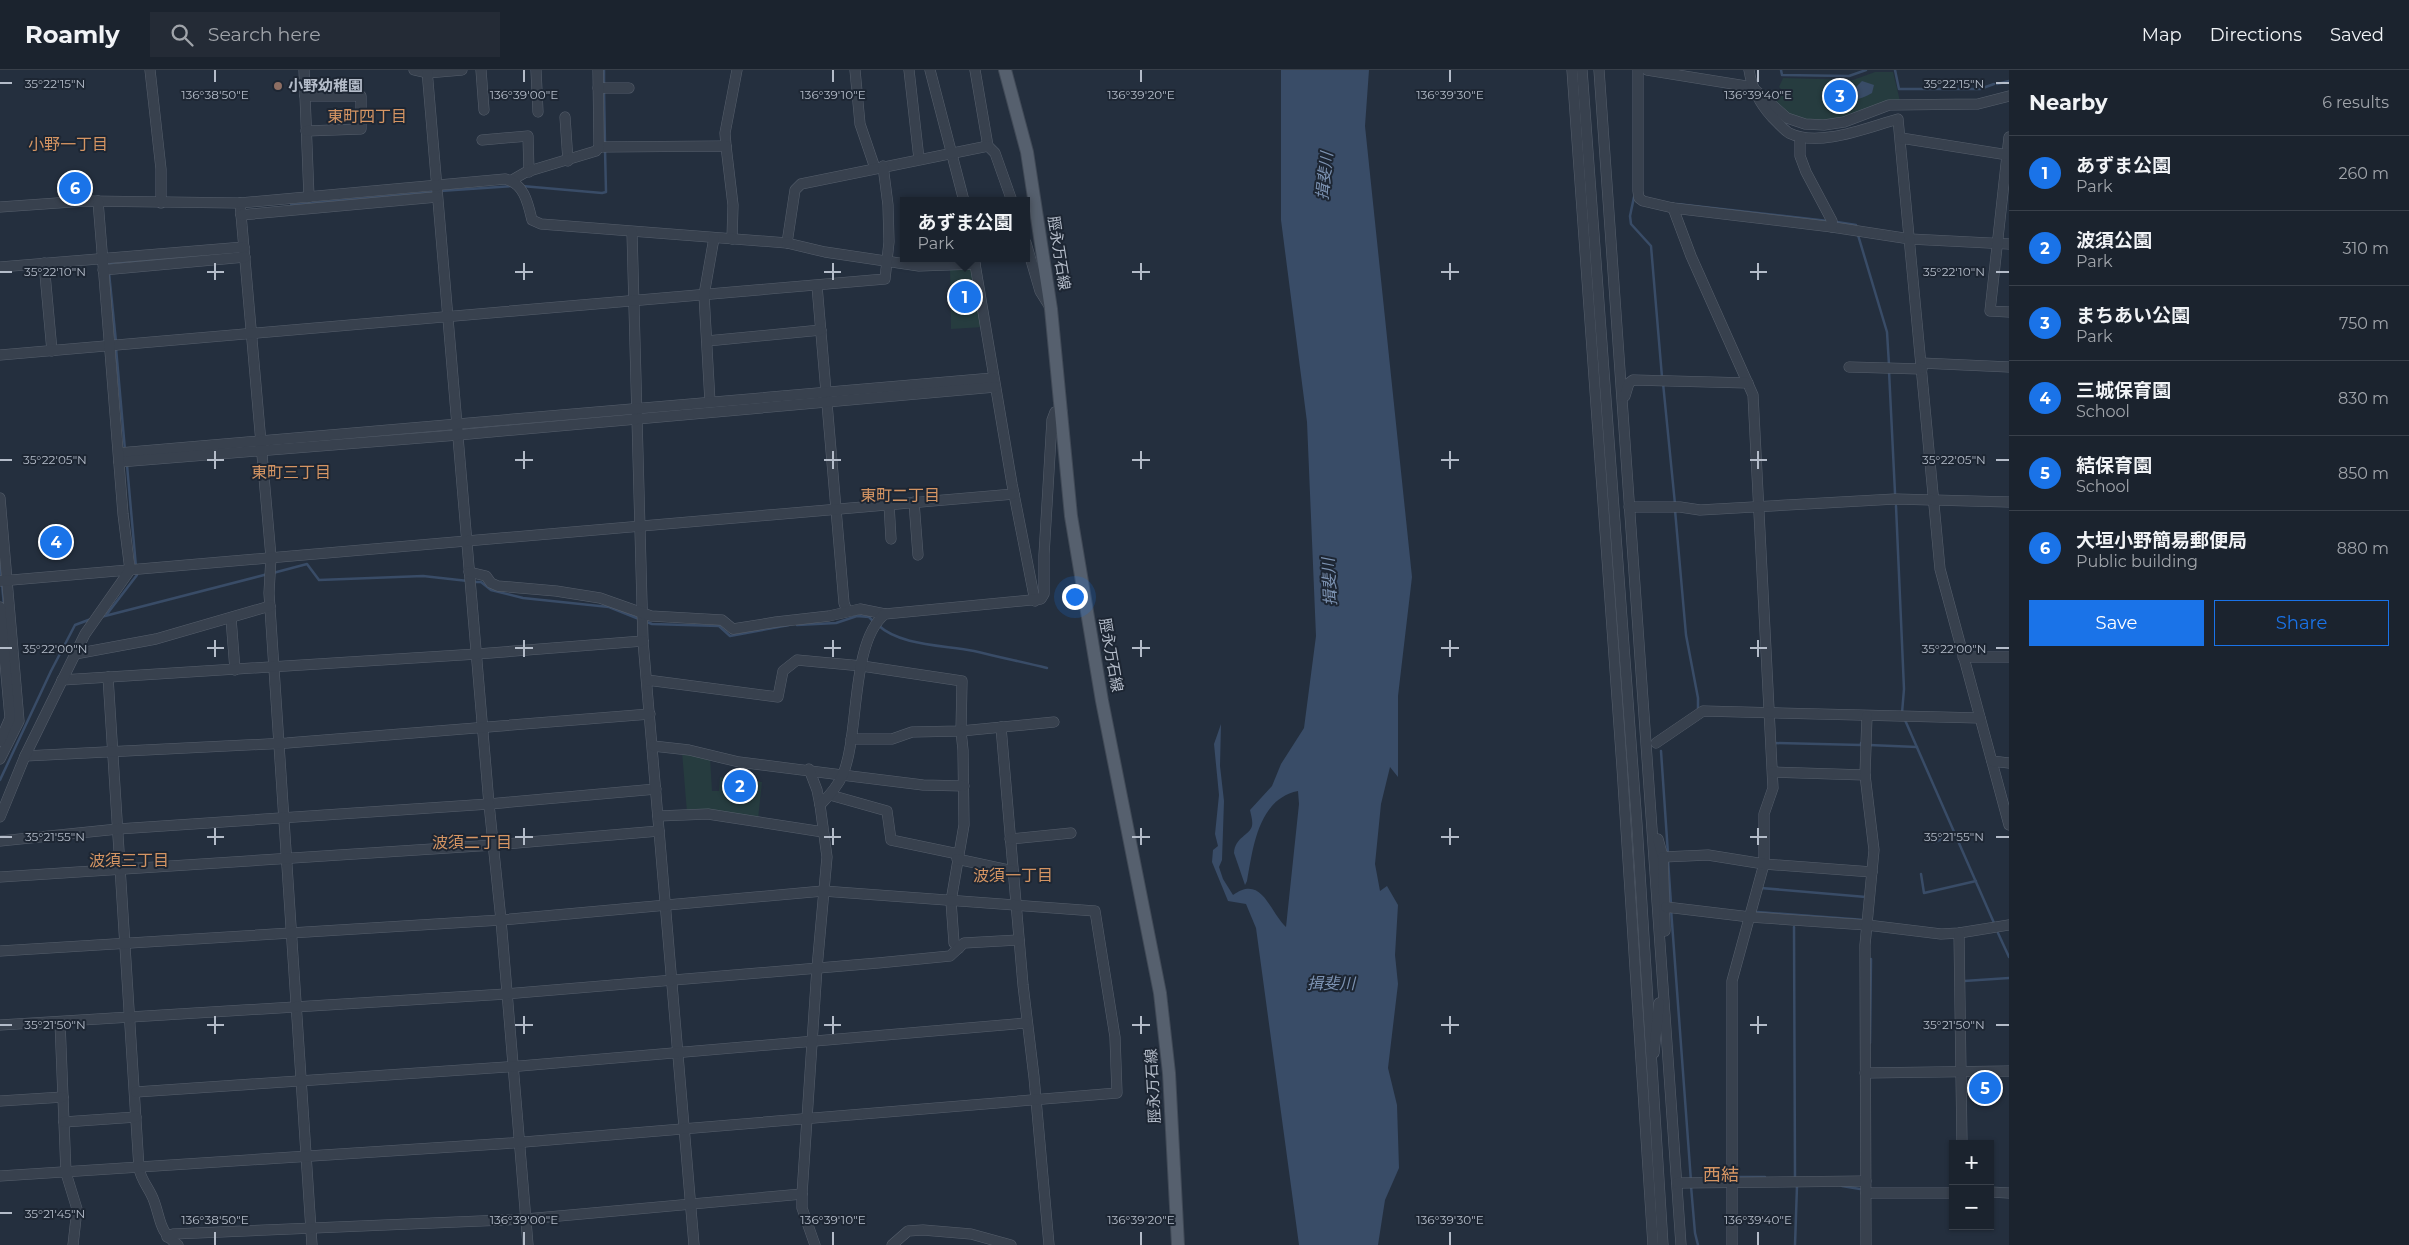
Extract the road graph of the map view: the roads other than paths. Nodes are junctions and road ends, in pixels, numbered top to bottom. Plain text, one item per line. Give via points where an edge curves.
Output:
1 (150, 70) edge
2 (304, 70) edge
3 (414, 70) edge
4 (462, 70) edge
5 (481, 70) edge
6 (536, 70) edge
7 (598, 70) edge
8 (737, 70) edge
9 (855, 70) edge
10 (910, 70) edge
11 (930, 70) edge
12 (975, 70) edge
13 (1006, 70) edge
14 (1572, 70) edge
15 (1582, 70) edge
16 (1599, 70) edge
17 (1638, 70) edge
18 (1647, 70) edge
19 (1750, 70) edge
20 (427, 72) edge
21 (1752, 87) junction
22 (598, 88) junction
23 (629, 88) dead end
24 (305, 96) junction
25 (2009, 96) edge
26 (484, 110) dead end
27 (538, 112) dead end
28 (565, 117) dead end
29 (306, 131) junction
30 (1800, 137) junction
31 (2009, 137) edge
32 (1901, 138) junction
33 (482, 140) dead end
34 (726, 146) junction
35 (988, 146) junction
36 (599, 147) junction
37 (952, 152) junction
38 (2008, 155) junction
39 (919, 159) junction
40 (568, 161) junction
41 (879, 167) junction
42 (529, 172) junction
43 (512, 180) junction
44 (436, 186) junction
45 (309, 197) junction
46 (437, 197) junction
47 (963, 197) edge
48 (1011, 197) edge
49 (98, 201) junction
50 (161, 203) junction
51 (240, 203) junction
52 (0, 207) edge
53 (1673, 208) junction
54 (241, 215) junction
55 (1832, 227) junction
56 (632, 232) junction
57 (714, 238) junction
58 (732, 239) junction
59 (1910, 239) junction
60 (786, 243) junction
61 (1996, 243) junction
62 (2009, 244) edge
63 (245, 252) junction
64 (1030, 257) edge
65 (102, 258) junction
66 (886, 261) junction
67 (964, 262) edge
68 (975, 262) edge
69 (44, 264) junction
70 (0, 267) edge
71 (103, 270) junction
72 (817, 286) junction
73 (704, 295) junction
74 (634, 301) junction
75 (1051, 309) junction
76 (2009, 312) edge
77 (448, 317) junction
78 (821, 330) junction
79 (252, 335) junction
80 (707, 340) junction
81 (109, 346) junction
82 (52, 351) junction
83 (0, 355) edge
84 (1922, 366) junction
85 (1849, 367) dead end
86 (2009, 367) edge
87 (994, 382) junction
88 (1748, 383) junction
89 (1622, 396) junction
90 (827, 397) junction
91 (710, 402) junction
92 (1062, 411) junction
93 (636, 413) junction
94 (457, 424) junction
95 (458, 435) junction
96 (261, 445) junction
97 (119, 457) junction
98 (1014, 494) junction
99 (0, 498) edge
100 (1934, 498) junction
101 (914, 502) junction
102 (2009, 502) edge
103 (889, 504) junction
104 (1629, 507) junction
105 (1759, 507) junction
106 (837, 508) junction
107 (640, 525) junction
108 (891, 539) dead end
109 (467, 540) junction
110 (918, 555) dead end
111 (271, 557) junction
112 (130, 570) junction
113 (470, 572) junction
114 (4, 580) edge
115 (1035, 600) junction
116 (270, 606) junction
117 (0, 608) edge
118 (847, 611) junction
119 (642, 613) junction
120 (885, 614) junction
121 (231, 618) junction
122 (643, 642) junction
123 (76, 654) junction
124 (477, 654) junction
125 (1963, 657) junction
126 (2009, 657) edge
127 (862, 666) junction
128 (274, 667) junction
129 (235, 670) junction
130 (108, 677) junction
131 (62, 680) junction
132 (647, 680) junction
133 (1645, 706) junction
134 (1769, 712) junction
135 (650, 714) junction
136 (1867, 716) junction
137 (1980, 718) junction
138 (1054, 722) dead end
139 (1001, 727) junction
140 (483, 729) junction
141 (961, 731) junction
142 (851, 739) junction
143 (0, 741) edge
144 (279, 742) junction
145 (1656, 743) junction
146 (653, 746) junction
147 (114, 752) junction
148 (25, 756) junction
149 (0, 759) edge
150 (1992, 761) junction
151 (2009, 763) edge
152 (809, 769) junction
153 (1773, 772) junction
154 (842, 775) junction
155 (1865, 775) junction
156 (1649, 782) junction
157 (964, 786) junction
158 (656, 790) junction
159 (830, 795) junction
160 (489, 804) junction
161 (820, 805) junction
162 (658, 816) junction
163 (0, 817) edge
164 (284, 818) junction
165 (1652, 821) junction
166 (2009, 825) edge
167 (118, 828) junction
168 (660, 831) junction
169 (823, 832) junction
170 (1071, 833) dead end
171 (1010, 839) junction
172 (0, 841) edge
173 (494, 845) junction
174 (958, 857) junction
175 (1663, 857) junction
176 (287, 858) junction
177 (1764, 864) junction
178 (121, 870) junction
179 (1013, 871) junction
180 (1872, 872) junction
181 (0, 877) edge
182 (823, 891) junction
183 (951, 900) junction
184 (666, 906) junction
185 (1016, 906) junction
186 (1666, 907) junction
187 (1750, 917) junction
188 (501, 920) junction
189 (1867, 925) junction
190 (2009, 925) edge
191 (292, 933) junction
192 (1959, 933) junction
193 (1019, 940) junction
194 (126, 944) junction
195 (959, 948) junction
196 (0, 951) edge
197 (1662, 967) junction
198 (816, 968) junction
199 (672, 980) junction
200 (506, 994) junction
201 (297, 1008) junction
202 (131, 1018) junction
203 (60, 1022) junction
204 (1026, 1024) junction
205 (0, 1025) edge
206 (811, 1041) junction
207 (679, 1053) junction
208 (512, 1067) junction
209 (1651, 1069) junction
210 (2009, 1071) edge
211 (1961, 1072) junction
212 (1866, 1073) junction
213 (302, 1082) junction
214 (136, 1092) junction
215 (63, 1097) junction
216 (0, 1101) edge
217 (1036, 1101) junction
218 (136, 1117) junction
219 (806, 1119) junction
220 (64, 1122) junction
221 (686, 1129) junction
222 (1962, 1140) edge
223 (519, 1143) junction
224 (307, 1158) junction
225 (139, 1168) junction
226 (66, 1172) junction
227 (0, 1176) edge
228 (1732, 1181) junction
229 (1866, 1181) junction
230 (1677, 1183) junction
231 (1994, 1192) edge
232 (2009, 1192) edge
233 (1866, 1193) junction
234 (1949, 1193) edge
235 (802, 1194) junction
236 (690, 1204) junction
237 (526, 1219) junction
238 (311, 1230) junction
239 (167, 1237) junction
240 (73, 1245) edge
241 (178, 1245) edge
242 (312, 1245) edge
243 (528, 1245) edge
244 (694, 1245) edge
245 (815, 1245) edge
246 (892, 1245) edge
247 (1011, 1245) edge
248 (1048, 1245) edge
249 (1178, 1245) edge
250 (1653, 1245) edge
251 (1663, 1245) edge
252 (1680, 1245) edge
253 (1732, 1245) edge
254 (1866, 1245) edge

1 - 50 street
2 - 24 street
3 - 20 street
4 - 20 street
5 - 26 street
6 - 27 street
7 - 22 street
8 - 34 street via 725,133
9 - 41 street via 860,124
10 - 39 street
11 - 37 street
12 - 35 street
13 - 75 main road, 脛永万石線 via 1027,152
14 - 250 street via 1624,786
15 - 209 street via 1637,825
16 - 89 street
17 - 53 street via 1639,198
18 - 21 street
19 - 21 street
20 - 44 street
21 - 25 street via 1787,118 1805,124 1824,125 1844,122 1889,105 1978,104
21 - 30 street via 1771,116 1788,132
22 - 23 street
22 - 36 street
24 - 29 street
24 - 29 street via 361,96 361,129
28 - 40 street
29 - 45 street
30 - 32 street via 1833,137 1898,119
30 - 55 street via 1800,156
31 - 38 street
32 - 38 street
32 - 59 street
33 - 42 street via 528,136
34 - 36 street
34 - 58 street via 733,205
35 - 37 street
35 - 48 street via 995,153
36 - 40 street
37 - 39 street
37 - 47 street
38 - 61 street
39 - 41 street
40 - 42 street
41 - 60 street via 801,184 795,190
41 - 66 street via 888,205
42 - 43 street
43 - 44 street via 505,178
43 - 56 street via 527,197 532,220 541,224
44 - 45 street
44 - 46 street
45 - 51 street
46 - 54 street
46 - 77 street
49 - 50 street
49 - 52 street
49 - 65 street
50 - 51 street
51 - 54 street
53 - 55 street
53 - 88 street
54 - 63 street
55 - 59 street
56 - 57 street
56 - 74 street
57 - 58 street
57 - 73 street
58 - 60 street
59 - 61 street
59 - 84 street
60 - 66 street
61 - 62 street
61 - 76 street via 1990,311
63 - 65 street
63 - 71 street
63 - 79 street
64 - 75 street via 1040,291
65 - 69 street
65 - 71 street
66 - 67 street via 919,266
66 - 72 street via 885,279
68 - 87 street
69 - 70 street
69 - 82 street
71 - 81 street
72 - 73 street
72 - 78 street
73 - 74 street
73 - 80 street
74 - 77 street
74 - 93 street
75 - 92 main road, 脛永万石線
77 - 79 street
77 - 94 street
78 - 80 street
78 - 90 street
79 - 81 street
79 - 96 street
80 - 91 street
81 - 82 street
81 - 97 street
82 - 83 street
84 - 85 street
84 - 86 street
84 - 100 street
87 - 90 street
87 - 98 street
88 - 89 street via 1633,380
88 - 105 street via 1753,396
89 - 104 street
90 - 91 street
90 - 93 street
90 - 106 street
91 - 93 street
92 - 115 street via 1055,412 1052,420 1044,594
92 - 249 main road, 脛永万石線 via 1071,516 1100,691 1160,993 1169,1073
93 - 94 street
93 - 95 street
93 - 107 street
94 - 95 street
94 - 96 street
95 - 96 street
95 - 109 street
96 - 97 street
96 - 111 street
97 - 112 street
98 - 101 street
98 - 115 street
99 - 114 street
100 - 102 street
100 - 105 street
100 - 125 street via 1940,569
101 - 103 street
101 - 110 street
103 - 106 street
103 - 108 street
104 - 105 street via 1700,510
104 - 133 street
105 - 134 street
106 - 107 street
106 - 118 street
107 - 109 street
107 - 119 street
109 - 111 street
109 - 113 street
111 - 112 street
111 - 116 street via 268,580
112 - 114 street
112 - 123 street via 85,634
113 - 119 street via 486,576 498,586 600,598
113 - 124 street
114 - 149 street via 19,721
115 - 120 street
116 - 121 street
116 - 128 street
117 - 143 street via 10,718
118 - 119 street via 733,629 722,620
118 - 120 street via 868,610
119 - 122 street
120 - 127 street via 864,648
121 - 123 street via 156,640
121 - 129 street
122 - 124 street
122 - 132 street
123 - 131 street
124 - 128 street
124 - 140 street
125 - 126 street
125 - 137 street
127 - 132 street via 796,660 783,672 778,697
127 - 141 street via 962,681
127 - 142 street
128 - 129 street
128 - 144 street
129 - 130 street
130 - 131 street
130 - 147 street
131 - 148 street
132 - 135 street
133 - 145 street
133 - 156 street
134 - 136 street
134 - 145 street via 1703,711
134 - 153 street
135 - 140 street
135 - 146 street
136 - 137 street
136 - 155 street
137 - 150 street
138 - 139 street
139 - 141 street
139 - 171 street
140 - 144 street
140 - 160 street
141 - 142 street via 912,732 892,739
141 - 157 street
142 - 154 street
144 - 147 street
144 - 164 street
145 - 156 street
146 - 152 street via 690,750 739,762
146 - 158 street
147 - 148 street
147 - 167 street
148 - 163 street
150 - 151 street
150 - 166 street
152 - 154 street
152 - 161 street
153 - 155 street
153 - 177 street via 1773,788 1764,814
154 - 157 street via 923,785
154 - 159 street
155 - 180 street via 1874,850
156 - 165 street
157 - 174 street via 964,825
158 - 160 street
158 - 162 street
159 - 161 street
159 - 174 street via 887,811 891,840
160 - 164 street
160 - 173 street
161 - 169 street
162 - 168 street
162 - 169 street via 708,814
164 - 167 street
164 - 176 street
165 - 175 street
165 - 197 street
167 - 172 street
167 - 178 street
168 - 173 street
168 - 184 street
169 - 182 street via 826,857
170 - 171 street
171 - 179 street
173 - 176 street
173 - 188 street
174 - 179 street
174 - 183 street
175 - 177 street via 1708,855
175 - 186 street
176 - 178 street
176 - 191 street
177 - 180 street
177 - 187 street
178 - 181 street
178 - 194 street
179 - 185 street
180 - 189 street
182 - 183 street
182 - 184 street
182 - 198 street
183 - 185 street
183 - 195 street via 954,943
184 - 188 street
184 - 199 street
185 - 193 street
185 - 217 street via 1095,911 1114,1037 1117,1093
186 - 187 street
186 - 197 street
187 - 189 street
187 - 228 street via 1732,981
188 - 191 street
188 - 200 street
189 - 192 street
189 - 212 street
190 - 192 street
191 - 194 street
191 - 201 street
192 - 211 street
193 - 195 street via 964,943
193 - 204 street
194 - 196 street
194 - 202 street
195 - 198 street via 950,956
197 - 209 street
197 - 230 street
198 - 199 street
198 - 206 street
199 - 200 street
199 - 207 street
200 - 201 street
200 - 208 street
201 - 202 street
201 - 213 street
202 - 203 street
202 - 214 street
203 - 205 street
203 - 215 street
204 - 206 street
204 - 217 street
206 - 207 street
206 - 219 street
207 - 208 street
207 - 221 street
208 - 213 street
208 - 223 street
209 - 251 street
210 - 211 street
211 - 212 street
211 - 222 street
212 - 229 street
213 - 214 street
213 - 224 street
214 - 218 street
215 - 216 street
215 - 220 street
217 - 219 street
217 - 248 street
218 - 220 street
218 - 225 street
219 - 221 street
219 - 235 street
220 - 226 street
221 - 223 street
221 - 236 street
223 - 224 street
223 - 237 street
224 - 225 street
224 - 238 street
225 - 226 street
225 - 239 street
226 - 227 street
226 - 240 street via 77,1209
228 - 229 street
228 - 230 street
228 - 253 street
229 - 233 street
230 - 252 street
231 - 232 street
233 - 234 street
233 - 254 street
235 - 236 street
235 - 245 street via 802,1208
236 - 237 street
236 - 244 street
237 - 238 street
237 - 243 street
238 - 239 street via 173,1234
238 - 242 street
239 - 241 street
246 - 247 street via 908,1231 923,1230 970,1234

